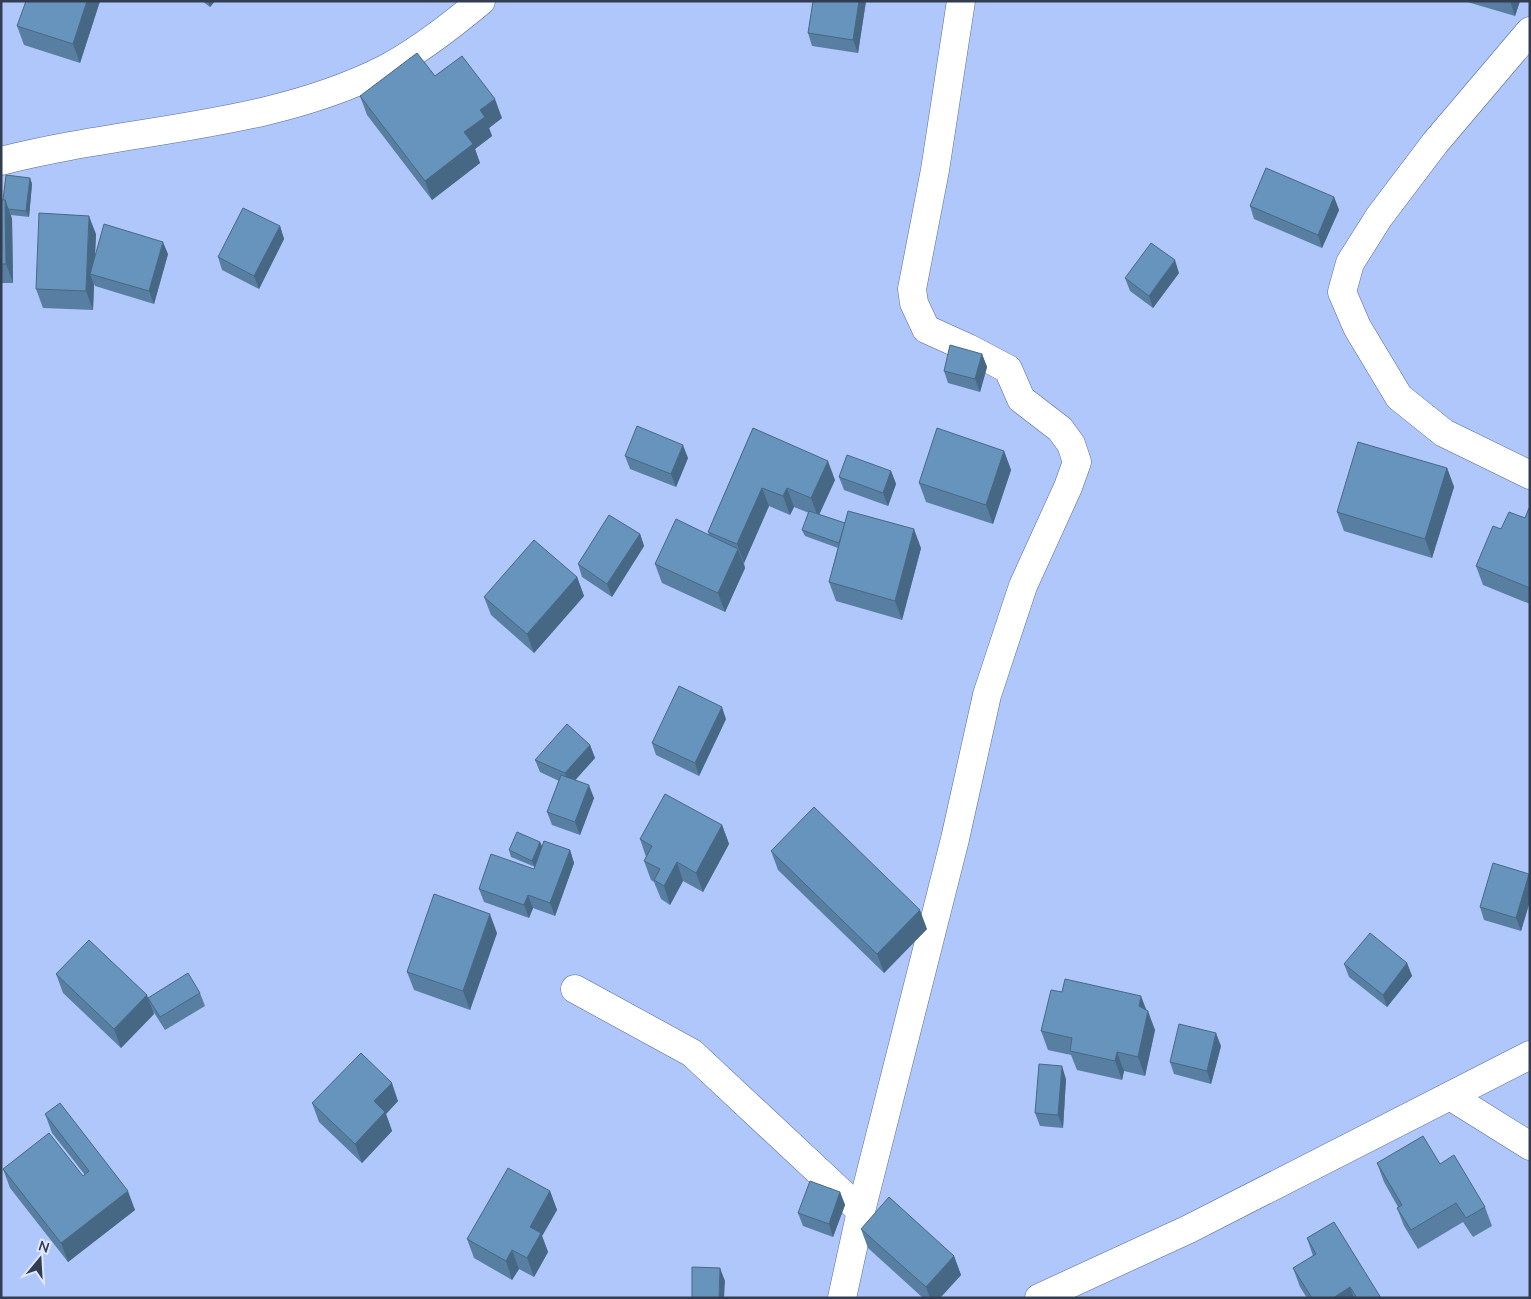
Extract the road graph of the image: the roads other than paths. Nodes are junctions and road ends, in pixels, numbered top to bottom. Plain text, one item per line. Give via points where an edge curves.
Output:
1 (481, 1) edge
2 (961, 1) edge
3 (1530, 31) edge
4 (1, 161) edge
5 (1530, 475) edge
6 (575, 989) dead end
7 (1530, 1055) edge
8 (1450, 1096) junction
9 (1530, 1146) edge
10 (860, 1211) junction
11 (842, 1298) edge
12 (1039, 1298) edge

1 - 4 street via 440,34 385,69 320,96 166,131
2 - 10 street via 935,170 912,289 914,303 926,329 1008,370 1021,399 1060,429 1071,444 1077,462 1023,586 988,694 955,839
3 - 5 street via 1435,143 1379,217 1350,264 1342,292 1356,327 1399,397 1444,433
6 - 10 street via 692,1054
7 - 8 street
8 - 9 street
8 - 12 street via 1189,1229
10 - 11 street

